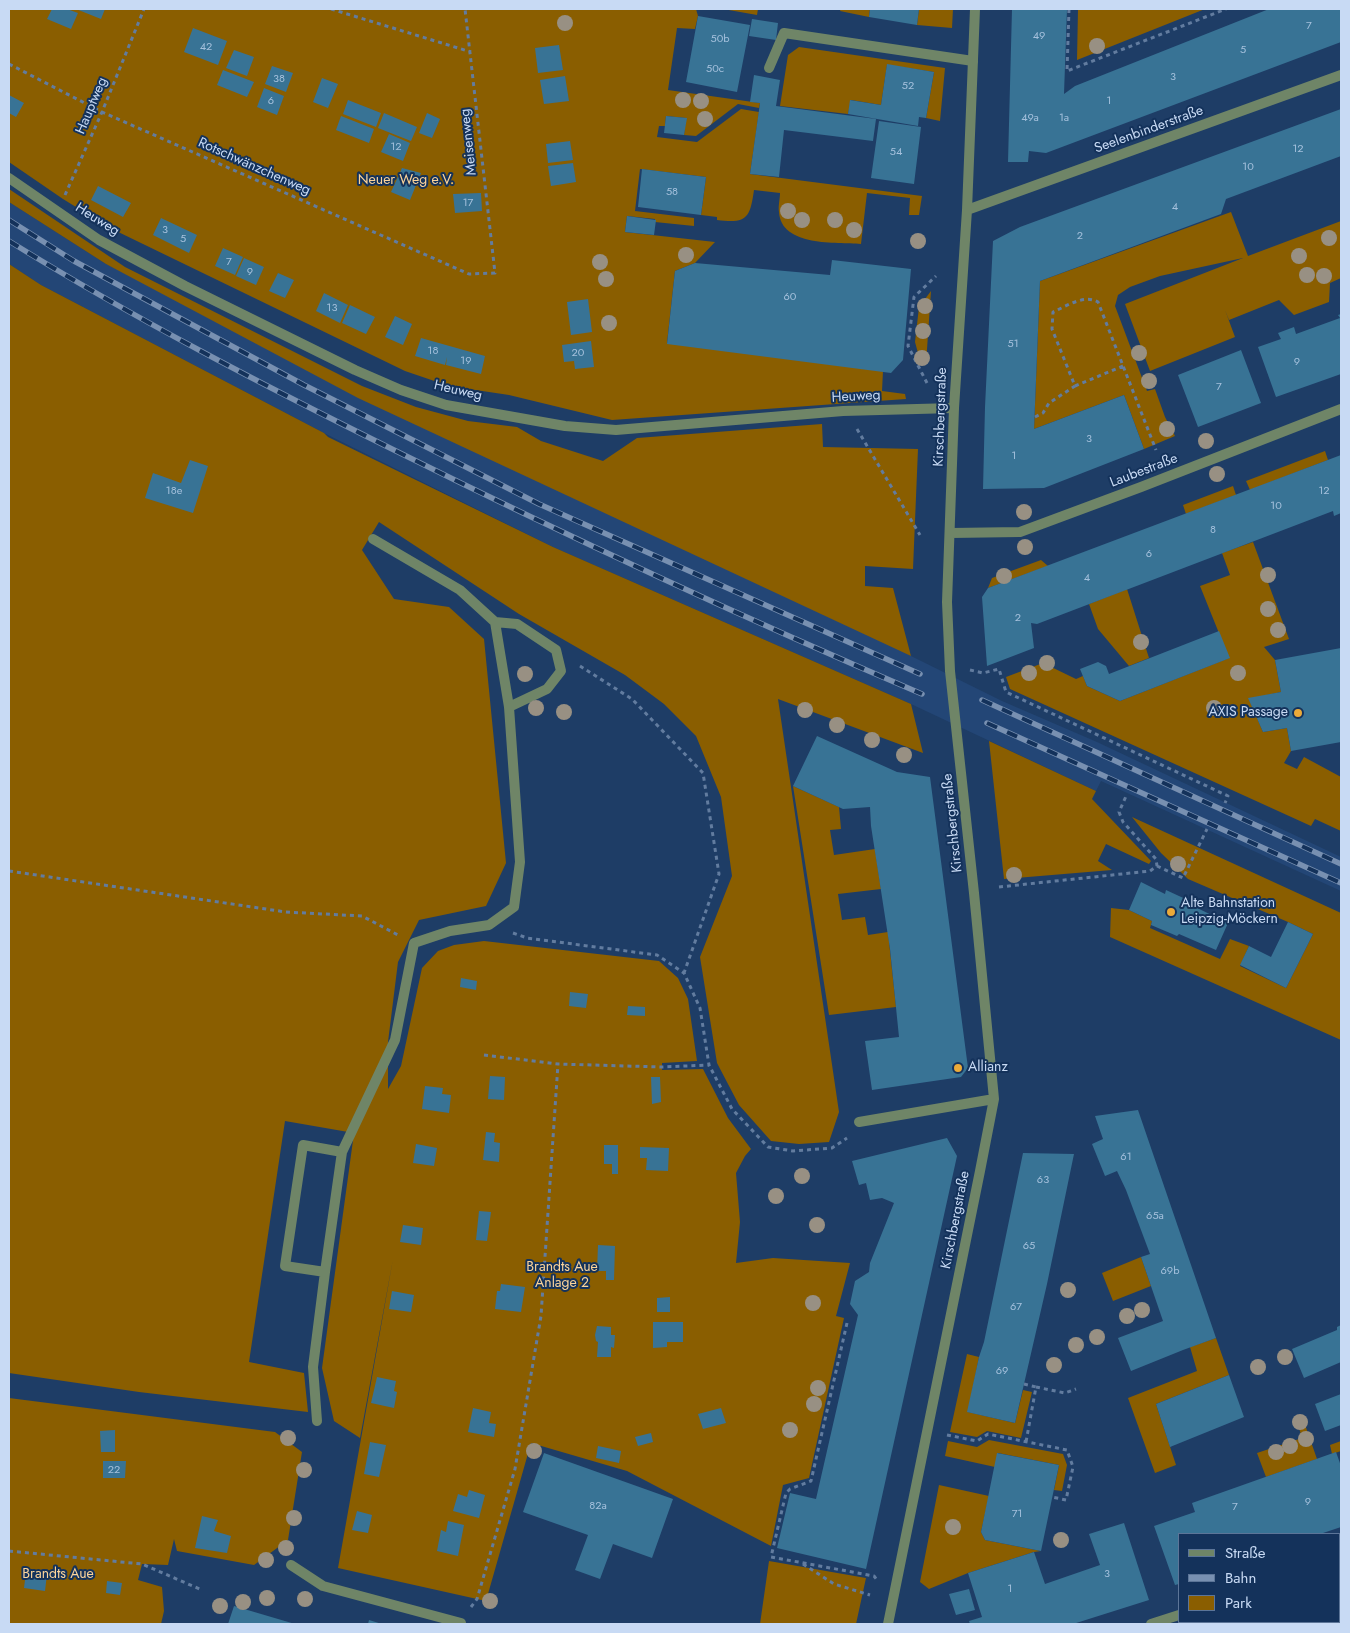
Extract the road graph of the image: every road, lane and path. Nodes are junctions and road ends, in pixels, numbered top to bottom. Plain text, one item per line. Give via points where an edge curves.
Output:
1 (144, 9) edge
2 (331, 9) edge
3 (465, 9) edge
4 (975, 9) edge
5 (1069, 9) edge
6 (1226, 9) edge
7 (471, 52) junction
8 (973, 61) junction
9 (9, 64) edge
10 (769, 68) dead end
11 (1341, 75) edge
12 (102, 112) junction
13 (9, 178) edge
14 (967, 210) junction
15 (56, 211) junction
16 (494, 273) joint
17 (936, 276) dead end
18 (1123, 366) junction
19 (927, 383) dead end
20 (1075, 386) junction
21 (954, 408) junction
22 (1341, 409) edge
23 (843, 411) junction
24 (1035, 417) dead end
25 (1156, 450) dead end
26 (951, 533) junction
27 (920, 534) dead end
28 (374, 539) dead end
29 (495, 622) junction
30 (556, 650) junction
31 (950, 668) junction
32 (509, 707) junction
33 (1128, 794) dead end
34 (1225, 803) dead end
35 (1207, 829) dead end
36 (1157, 866) junction
37 (9, 872) edge
38 (999, 887) dead end
39 (489, 925) junction
40 (414, 943) junction
41 (684, 973) junction
42 (484, 1055) dead end
43 (558, 1064) junction
44 (709, 1065) junction
45 (994, 1099) junction
46 (859, 1122) dead end
47 (832, 1148) dead end
48 (342, 1152) junction
49 (325, 1272) junction
50 (847, 1323) dead end
51 (1024, 1384) dead end
52 (1036, 1387) junction
53 (1076, 1389) dead end
54 (317, 1421) dead end
55 (946, 1435) dead end
56 (1026, 1442) junction
57 (1052, 1497) dead end
58 (9, 1551) edge
59 (801, 1563) junction
60 (291, 1565) dead end
61 (874, 1576) dead end
62 (202, 1590) dead end
63 (870, 1595) dead end
64 (1178, 1615) edge
65 (461, 1622) joint
66 (888, 1624) edge
67 (1151, 1624) edge

1 - 12 path, Hauptweg
2 - 7 path
3 - 7 path, Meisenweg
4 - 8 street, Kirschbergstraße
5 - 6 path via 1068,71
7 - 16 path, Meisenweg
8 - 10 street via 784,33
8 - 14 street, Kirschbergstraße
9 - 12 path, Rotschwänzchenweg
11 - 14 street, Seelenbinderstraße
12 - 15 path, Hauptweg
12 - 16 path, Rotschwänzchenweg via 469,274
13 - 15 street, Heuweg
14 - 21 street, Kirschbergstraße
15 - 23 street, Heuweg via 99,240 328,357 401,390 446,405 565,426 616,430
17 - 19 path via 914,298 908,346
18 - 20 path
18 - 20 path via 1098,302 1085,299 1053,312 1052,329
18 - 25 path
20 - 24 path
21 - 23 street, Heuweg
21 - 26 street, Kirschbergstraße
22 - 26 street, Laubestraße via 1020,532
23 - 27 path
26 - 31 street, Kirschbergstraße via 947,602
28 - 29 street via 460,590
29 - 30 street via 517,624
29 - 32 street
30 - 32 street via 561,671 547,689
30 - 41 path via 632,699 703,773 719,874
31 - 34 path via 983,673 999,668 1006,692 1228,796
31 - 45 street, Kirschbergstraße
32 - 39 street via 520,862 514,907
33 - 36 path via 1119,812 1123,822 1156,859
35 - 36 path via 1183,878
36 - 38 path via 1150,871
37 - 40 path via 286,912 362,916
39 - 40 street via 450,931
39 - 41 path via 527,938 657,955
40 - 48 street via 395,1040
41 - 44 path via 700,1008
42 - 43 path
43 - 44 path
43 - 65 path via 541,1316 516,1460 477,1599
44 - 47 path via 732,1109 768,1147 793,1151
45 - 46 street
45 - 66 street, Kirschbergstraße
48 - 49 street
48 - 49 street via 303,1145 285,1266
49 - 54 street via 312,1367
50 - 59 path via 811,1481 786,1493 771,1557
51 - 52 path
52 - 53 path via 1065,1393
52 - 56 path
55 - 56 path via 977,1441 988,1434
56 - 57 path via 1067,1450 1073,1467 1066,1500
58 - 62 path via 142,1564
59 - 61 path
59 - 63 path via 834,1584
60 - 65 street via 323,1586
64 - 67 street

